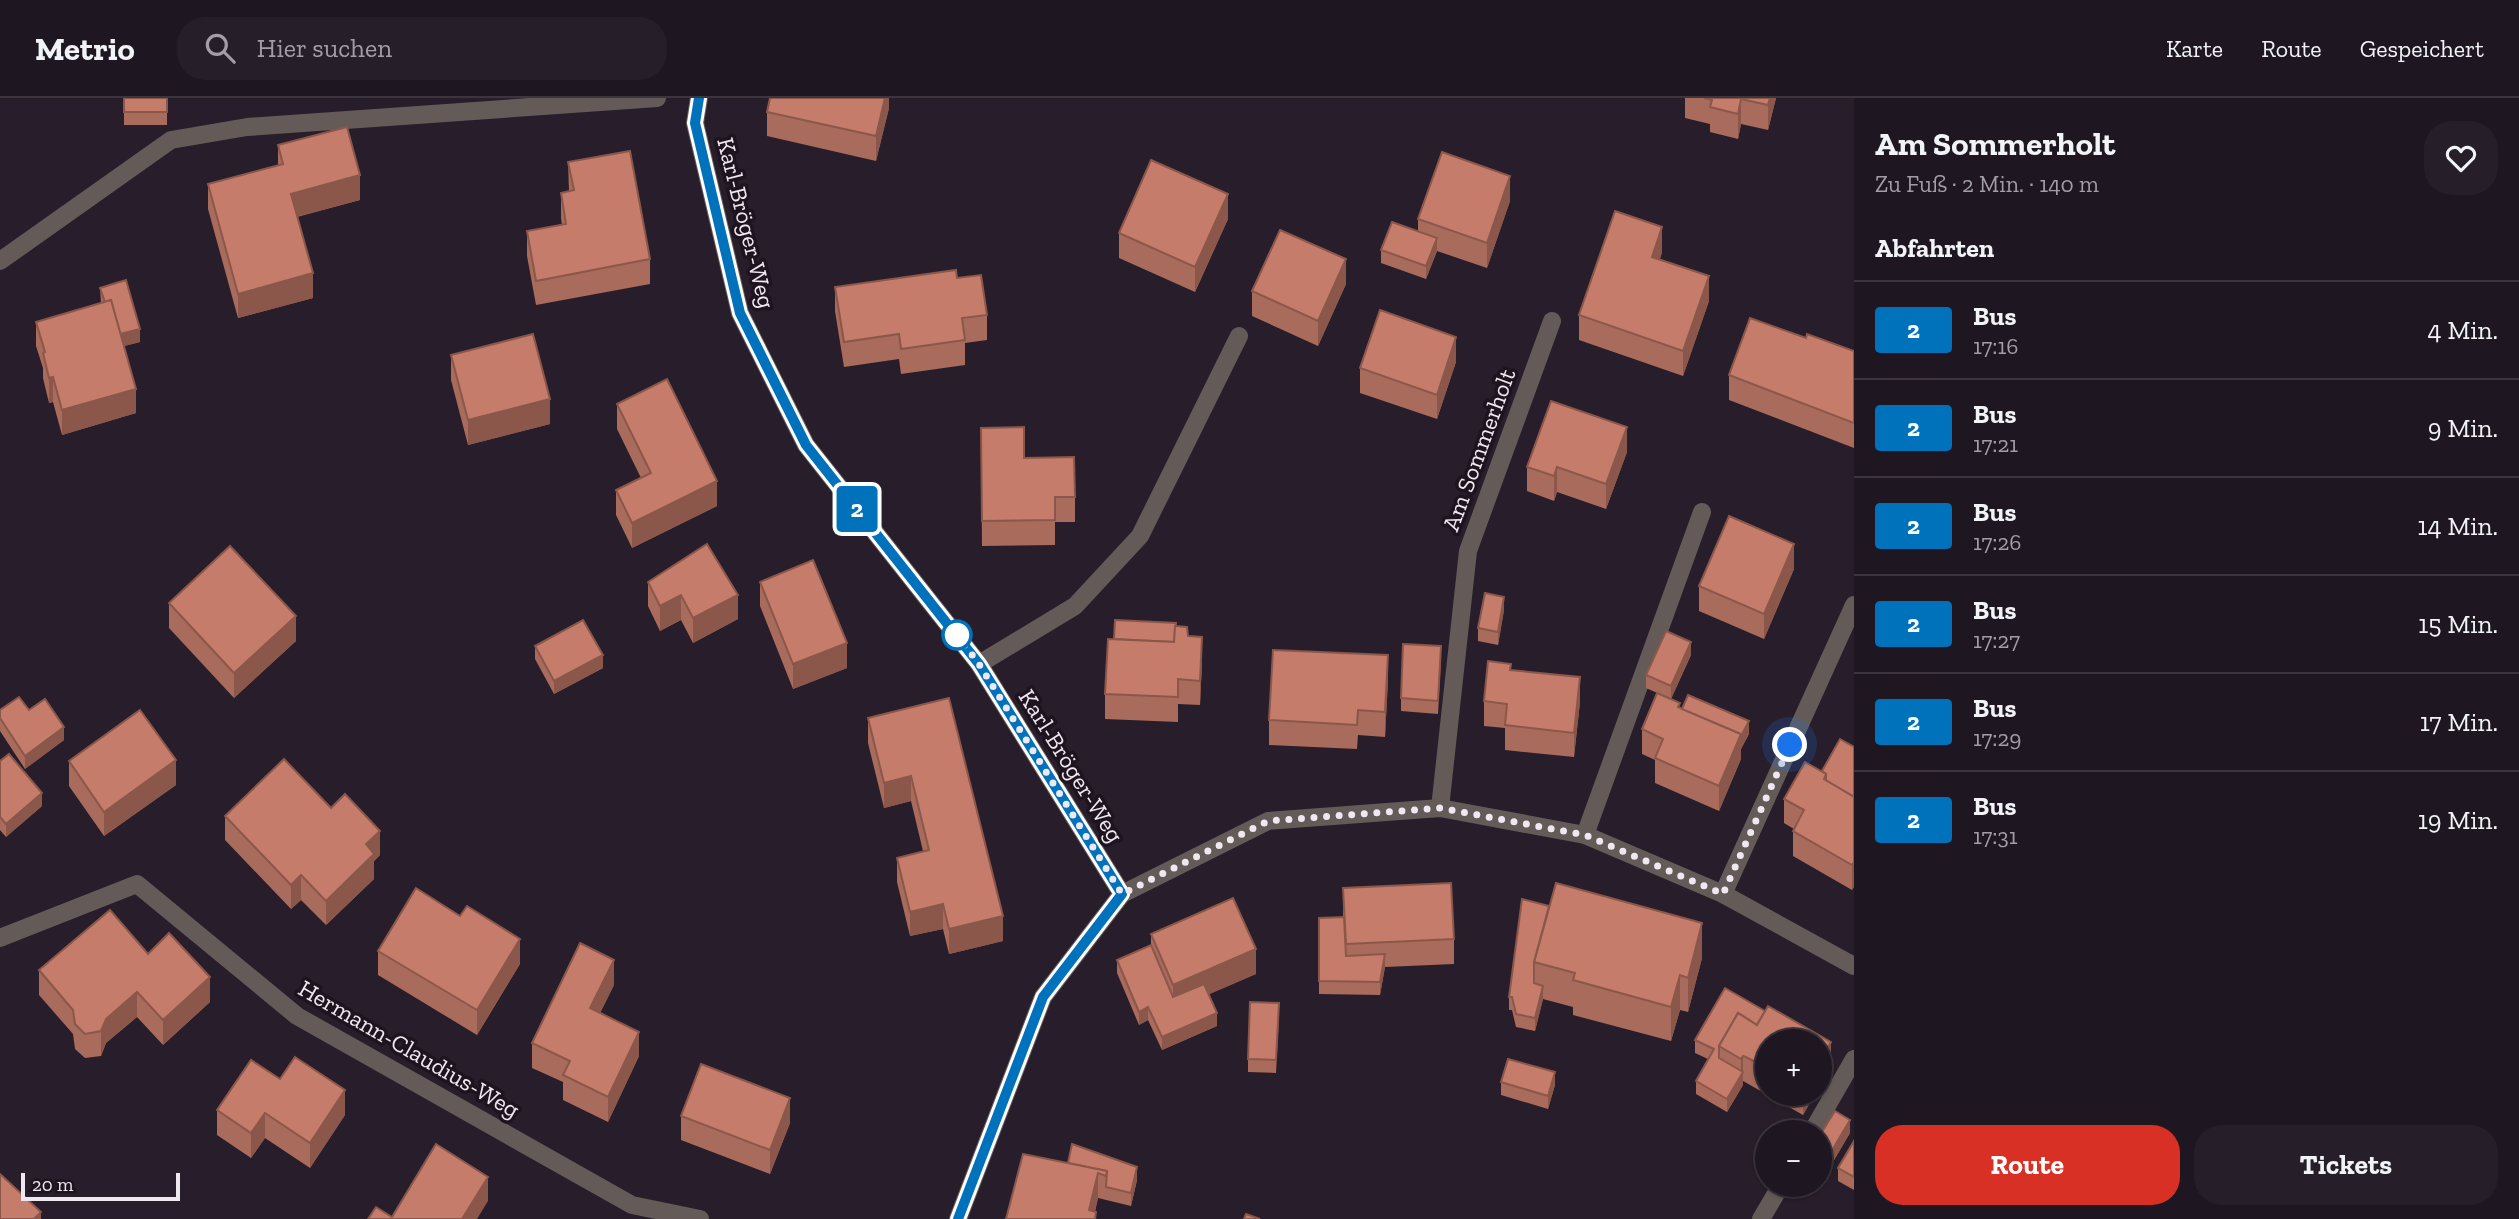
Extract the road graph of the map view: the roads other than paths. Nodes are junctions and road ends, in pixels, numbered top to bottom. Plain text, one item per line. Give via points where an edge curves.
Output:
1 (657, 98) edge
2 (699, 98) edge
3 (0, 261) edge
4 (1552, 321) dead end
5 (1239, 336) dead end
6 (1702, 512) dead end
7 (1854, 605) edge
8 (979, 664) junction
9 (1440, 808) junction
10 (1585, 835) junction
11 (1122, 894) junction
12 (1723, 894) junction
13 (0, 938) edge
14 (1854, 966) edge
15 (1854, 1059) edge
16 (1819, 1120) edge
17 (1774, 1197) edge
18 (701, 1219) edge
19 (958, 1219) edge
20 (1761, 1219) edge

1 - 3 street via 247,127 171,140
2 - 8 street, Karl-Bröger-Weg via 695,123 746,326 806,445
4 - 9 street, Am Sommerholt via 1468,551
5 - 8 street via 1140,536 1074,606
6 - 10 street
7 - 12 street
8 - 11 street, Karl-Bröger-Weg
9 - 10 street
9 - 11 street via 1268,821
10 - 12 street
11 - 19 street via 1043,997
12 - 14 street
13 - 18 street, Hermann-Claudius-Weg via 137,884 297,1016 632,1205
15 - 16 street
17 - 20 street

